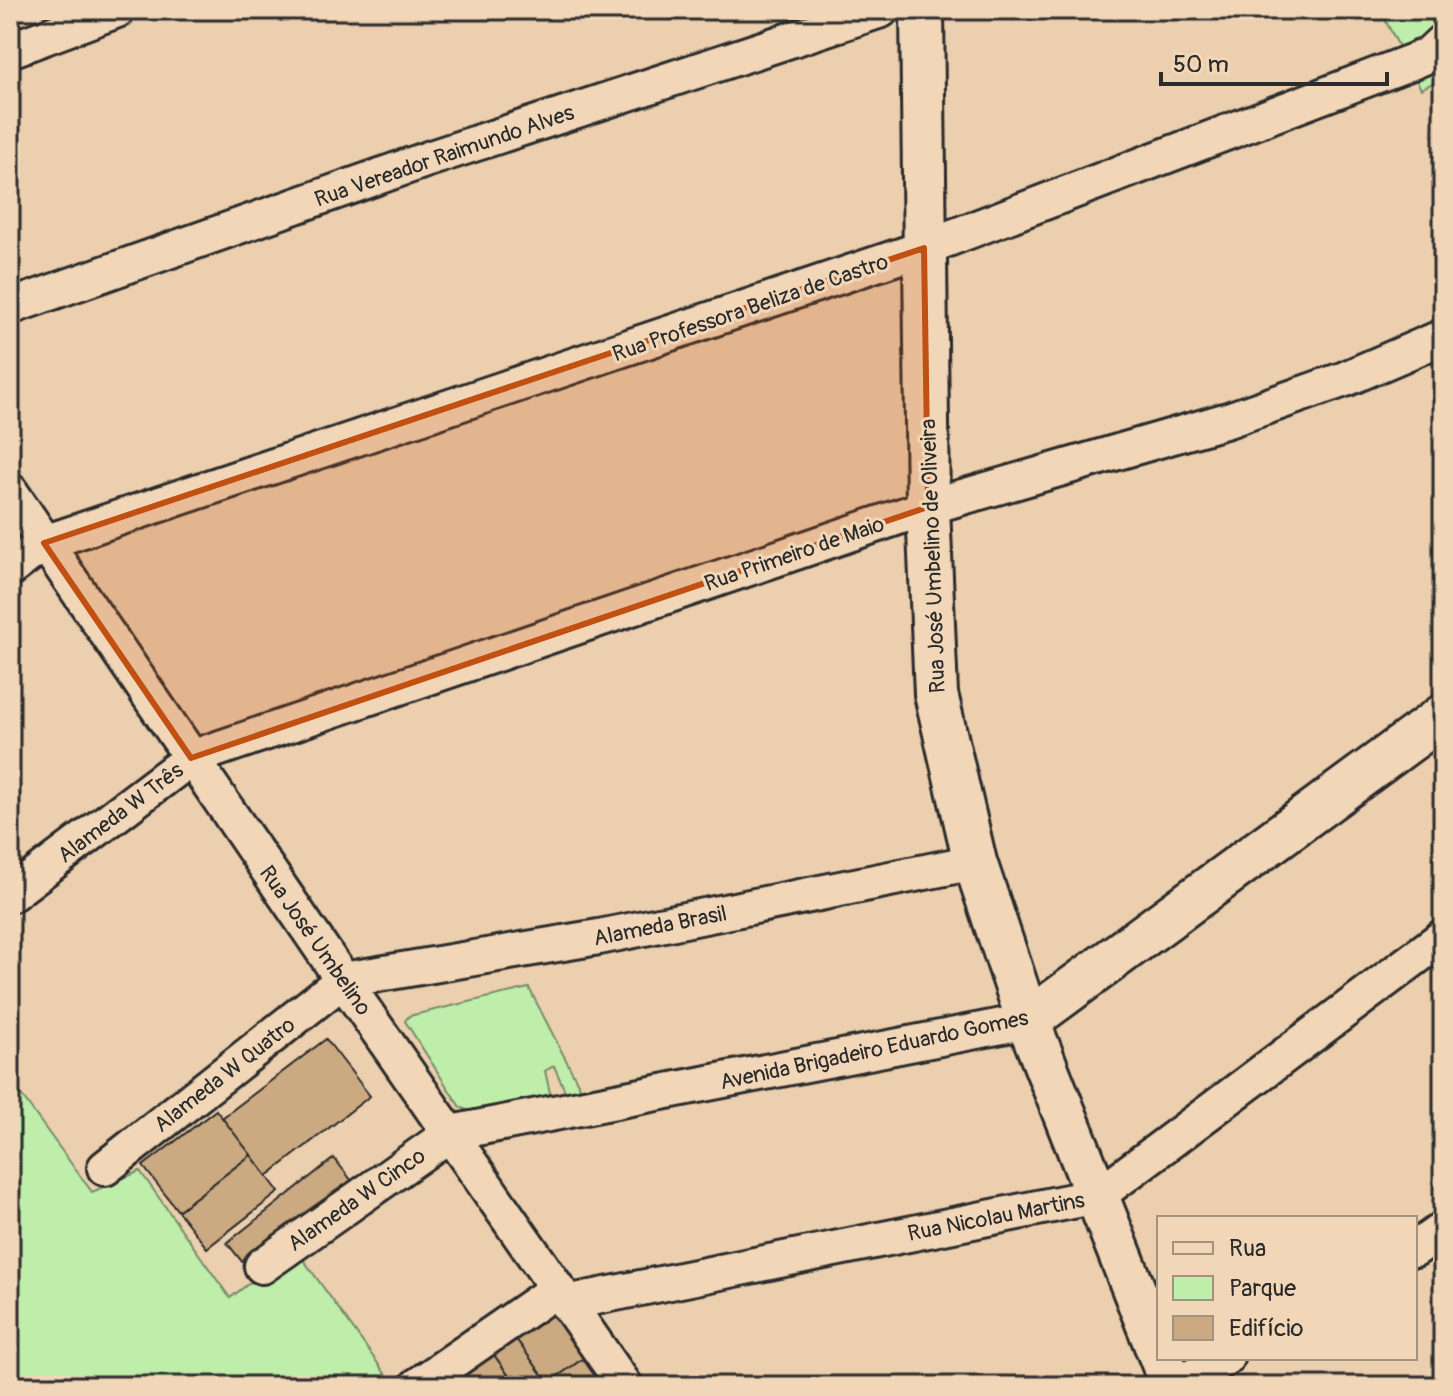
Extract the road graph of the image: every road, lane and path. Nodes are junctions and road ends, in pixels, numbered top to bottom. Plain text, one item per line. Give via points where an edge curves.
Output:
1 (117, 10) edge
2 (881, 10) edge
3 (922, 10) edge
4 (1443, 41) edge
5 (10, 50) edge
6 (924, 248) junction
7 (10, 307) edge
8 (1443, 337) edge
9 (10, 491) edge
10 (928, 507) junction
11 (44, 543) junction
12 (10, 569) edge
13 (1443, 716) edge
14 (191, 758) junction
15 (975, 862) junction
16 (10, 895) edge
17 (1443, 937) edge
18 (343, 980) junction
19 (1028, 1021) junction
20 (451, 1133) junction
21 (105, 1168) dead end
22 (1097, 1196) junction
23 (1443, 1229) edge
24 (1417, 1248) edge
25 (262, 1266) dead end
26 (562, 1296) junction
27 (1157, 1347) edge
28 (1162, 1360) edge
29 (1222, 1360) edge
30 (417, 1386) edge
31 (625, 1386) edge
32 (1174, 1386) edge

1 - 5 street
2 - 7 street, Rua Vereador Raimundo Alves via 428,159
3 - 6 street, Rua José Umbelino de Oliveira
4 - 6 street, Rua Professora Beliza de Castro via 1414,61
6 - 10 street, Rua José Umbelino de Oliveira
6 - 11 street, Rua Professora Beliza de Castro
8 - 10 street, Rua Primeiro de Maio via 1228,420
9 - 11 street, Rua José Umbelino
10 - 14 street, Rua Primeiro de Maio
10 - 15 street, Rua José Umbelino de Oliveira via 936,694
11 - 12 street, Rua Professora Beliza de Castro
11 - 14 street, Rua José Umbelino
13 - 19 street, Avenida Brigadeiro Eduardo Gomes
14 - 16 street, Alameda W Três
14 - 18 street, Rua José Umbelino
15 - 18 street, Alameda Brasil via 599,937
15 - 19 street, Rua José Umbelino de Oliveira
17 - 22 street, Rua Nicolau Martins
18 - 20 street, Rua José Umbelino
18 - 21 street, Alameda W Quatro
19 - 20 street, Avenida Brigadeiro Eduardo Gomes
19 - 22 street, Rua José Umbelino de Oliveira
20 - 25 street, Alameda W Cinco
20 - 26 street, Rua José Umbelino
22 - 26 street, Rua Nicolau Martins
22 - 27 street, Rua José Umbelino de Oliveira
23 - 24 street
26 - 30 street
26 - 31 street, Rua José Umbelino
28 - 32 street, Rua José Umbelino de Oliveira
29 - 32 street

